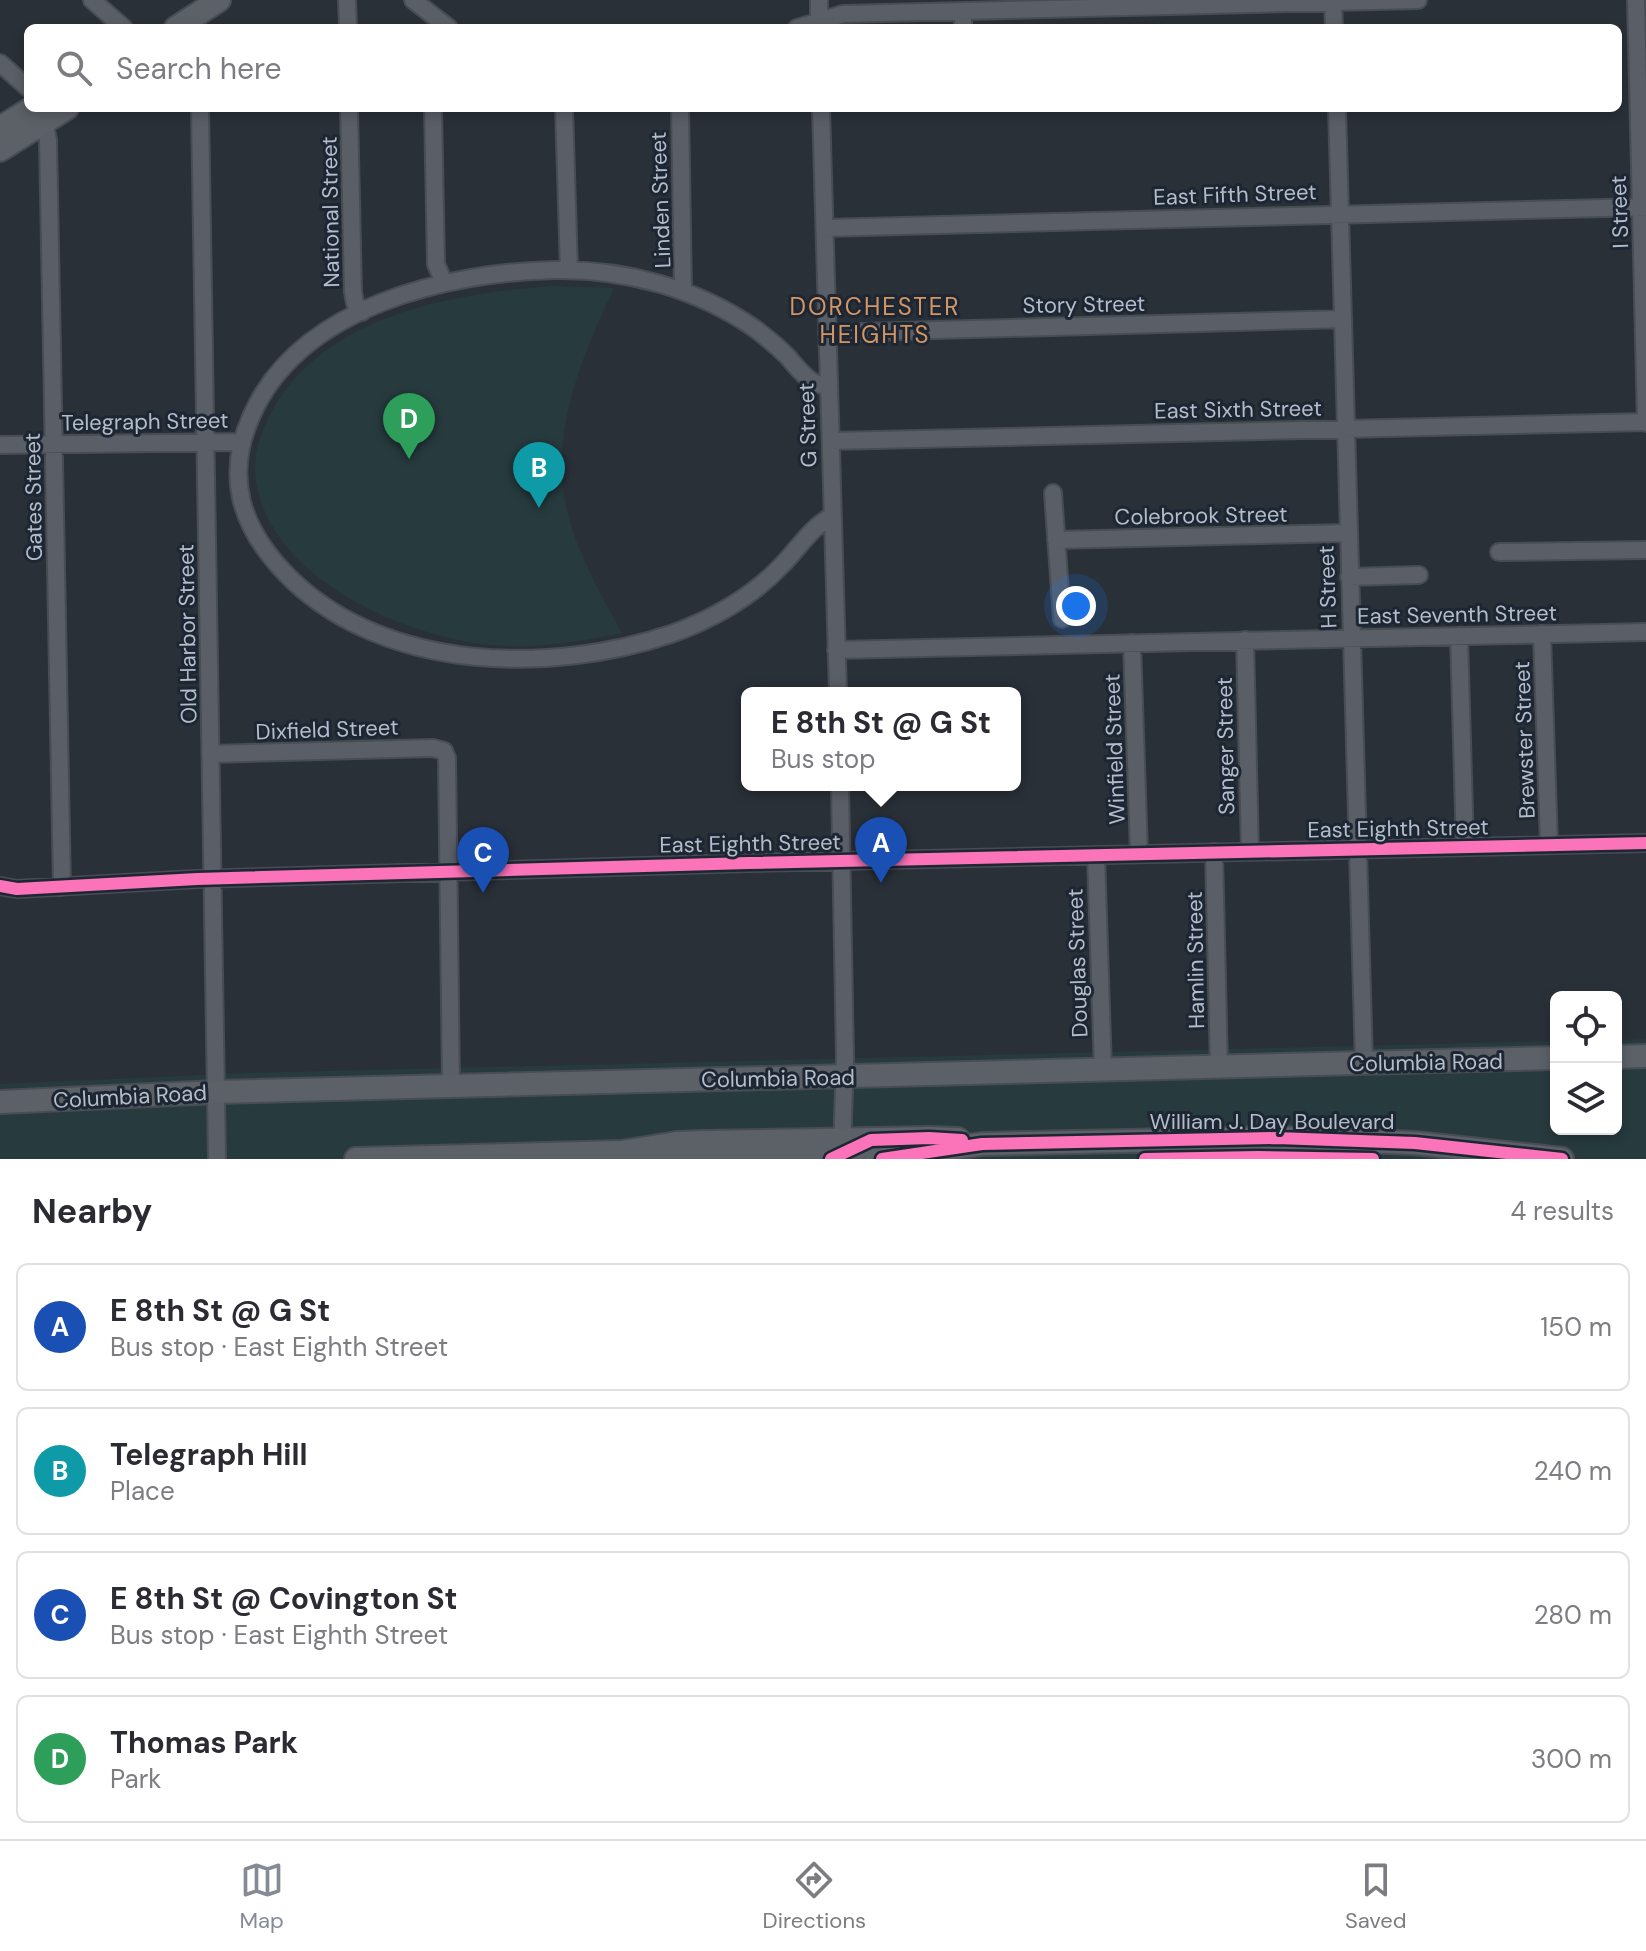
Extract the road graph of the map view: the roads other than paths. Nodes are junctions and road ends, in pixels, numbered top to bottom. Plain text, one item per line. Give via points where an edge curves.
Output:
1 (92, 0) edge
2 (219, 0) edge
3 (347, 0) edge
4 (413, 0) edge
5 (819, 0) edge
6 (1418, 0) edge
7 (1636, 0) edge
8 (1333, 2) edge
9 (963, 20) edge
10 (119, 24) edge
11 (187, 24) edge
12 (348, 24) edge
13 (441, 24) edge
14 (819, 24) edge
15 (821, 24) edge
16 (1334, 24) edge
17 (0, 63) edge
18 (24, 84) edge
19 (200, 112) edge
20 (349, 112) edge
21 (433, 112) edge
22 (564, 112) edge
23 (680, 112) edge
24 (821, 112) edge
25 (1337, 112) edge
26 (39, 113) edge
27 (0, 128) edge
28 (0, 150) edge
29 (1643, 207) edge
30 (1340, 214) junction
31 (825, 228) junction
32 (569, 270) junction
33 (444, 283) junction
34 (683, 291) junction
35 (362, 312) junction
36 (1343, 319) junction
37 (827, 333) junction
38 (827, 385) junction
39 (1646, 422) edge
40 (1345, 429) junction
41 (205, 441) junction
42 (831, 441) junction
43 (242, 442) junction
44 (54, 444) junction
45 (0, 445) edge
46 (1053, 493) dead end
47 (832, 516) junction
48 (1347, 533) junction
49 (1056, 540) junction
50 (1646, 550) edge
51 (1499, 552) dead end
52 (1419, 575) dead end
53 (1349, 577) junction
54 (1062, 619) dead end
55 (1646, 632) edge
56 (1542, 634) junction
57 (1459, 636) junction
58 (1352, 638) junction
59 (1245, 640) junction
60 (1132, 643) junction
61 (836, 650) junction
62 (838, 687) edge
63 (211, 754) junction
64 (840, 791) edge
65 (1646, 843) edge
66 (1549, 845) junction
67 (1465, 847) junction
68 (1357, 849) junction
69 (1250, 851) junction
70 (1214, 852) junction
71 (1139, 854) junction
72 (1096, 855) junction
73 (842, 861) junction
74 (447, 872) junction
75 (213, 879) junction
76 (0, 886) edge
77 (62, 887) junction
78 (1646, 1056) edge
79 (1622, 1057) edge
80 (1550, 1058) edge
81 (1364, 1063) junction
82 (1219, 1068) junction
83 (1103, 1070) junction
84 (844, 1077) junction
85 (451, 1086) junction
86 (217, 1092) junction
87 (0, 1102) edge
88 (982, 1144) junction
89 (876, 1149) edge
90 (838, 1151) edge
91 (622, 1152) junction
92 (908, 1154) junction
93 (217, 1159) edge
94 (356, 1159) edge
95 (698, 1159) edge
96 (1562, 1159) edge

1 - 10 street
2 - 11 main road
3 - 12 street
4 - 13 street
5 - 14 street
6 - 8 street
7 - 29 street, I Street
8 - 9 street
8 - 16 street
9 - 15 street via 843,14
17 - 18 street
19 - 41 street, Old Harbor Street
20 - 35 street, National Street via 353,292
21 - 33 street via 436,264
22 - 32 street
23 - 34 street, Linden Street
24 - 31 street, G Street
25 - 30 street, H Street
26 - 27 main road
26 - 28 main road
26 - 44 street, Gates Street via 48,140
29 - 30 street, East Fifth Street
29 - 39 street, I Street
30 - 31 street, East Fifth Street
30 - 36 street, H Street
31 - 37 street, G Street
32 - 33 street
32 - 34 street via 628,276
33 - 35 street
34 - 38 street via 742,320 809,379
35 - 43 street via 286,364 256,405
36 - 37 street, Story Street
36 - 40 street, H Street
37 - 38 street, G Street
38 - 42 street, G Street
39 - 40 street, East Sixth Street
40 - 42 street, East Sixth Street
40 - 48 street, H Street
41 - 43 street, Telegraph Street
41 - 44 street, Telegraph Street
41 - 63 street, Old Harbor Street
42 - 47 street, G Street
43 - 47 street via 242,503 264,548 285,574 314,600 352,622 412,645 464,656 562,657 674,633 754,591 817,524
44 - 45 street, Telegraph Street
44 - 77 street, Gates Street
46 - 49 street
47 - 61 street, G Street
48 - 49 street, Colebrook Street
48 - 53 street, H Street
49 - 54 street
50 - 51 street
52 - 53 street
53 - 58 street, H Street
55 - 56 street, East Seventh Street
56 - 57 street, East Seventh Street
56 - 66 street, Brewster Street
57 - 58 street, East Seventh Street
57 - 67 street
58 - 59 street, East Seventh Street
58 - 68 street, H Street
59 - 60 street, East Seventh Street
59 - 69 street, Sanger Street
60 - 61 street, East Seventh Street
60 - 71 street, Winfield Street
61 - 62 street, G Street
63 - 74 street, Dixfield Street via 444,751
63 - 75 street, Old Harbor Street
64 - 73 street
65 - 66 street, East Eighth Street
66 - 67 street, East Eighth Street
67 - 68 street, East Eighth Street
68 - 69 street, East Eighth Street
68 - 81 street, H Street
69 - 70 street, East Eighth Street
70 - 71 street, East Eighth Street
70 - 82 street, Hamlin Street
71 - 72 street, East Eighth Street
72 - 73 street, East Eighth Street
72 - 83 street, Douglas Street
73 - 74 street, East Eighth Street
73 - 84 street
74 - 75 street, East Eighth Street
74 - 85 street
75 - 77 street, East Eighth Street
75 - 86 street, Old Harbor Street
76 - 77 street, East Eighth Street
78 - 79 main road
80 - 81 main road, Columbia Road
81 - 82 main road, Columbia Road
82 - 83 main road, Columbia Road
83 - 84 main road, Columbia Road
84 - 85 main road, Columbia Road
84 - 90 street
85 - 86 main road, Columbia Road
86 - 87 main road, Columbia Road
86 - 93 street, Old Harbor Street
88 - 89 main road, William J. Day Boulevard via 952,1138
88 - 92 main road, William J. Day Boulevard
88 - 96 main road, William J. Day Boulevard via 1306,1138 1458,1146
89 - 90 main road
89 - 92 main road, William J. Day Boulevard
90 - 91 main road via 677,1143
90 - 92 main road
90 - 95 main road
91 - 94 main road
91 - 95 main road

